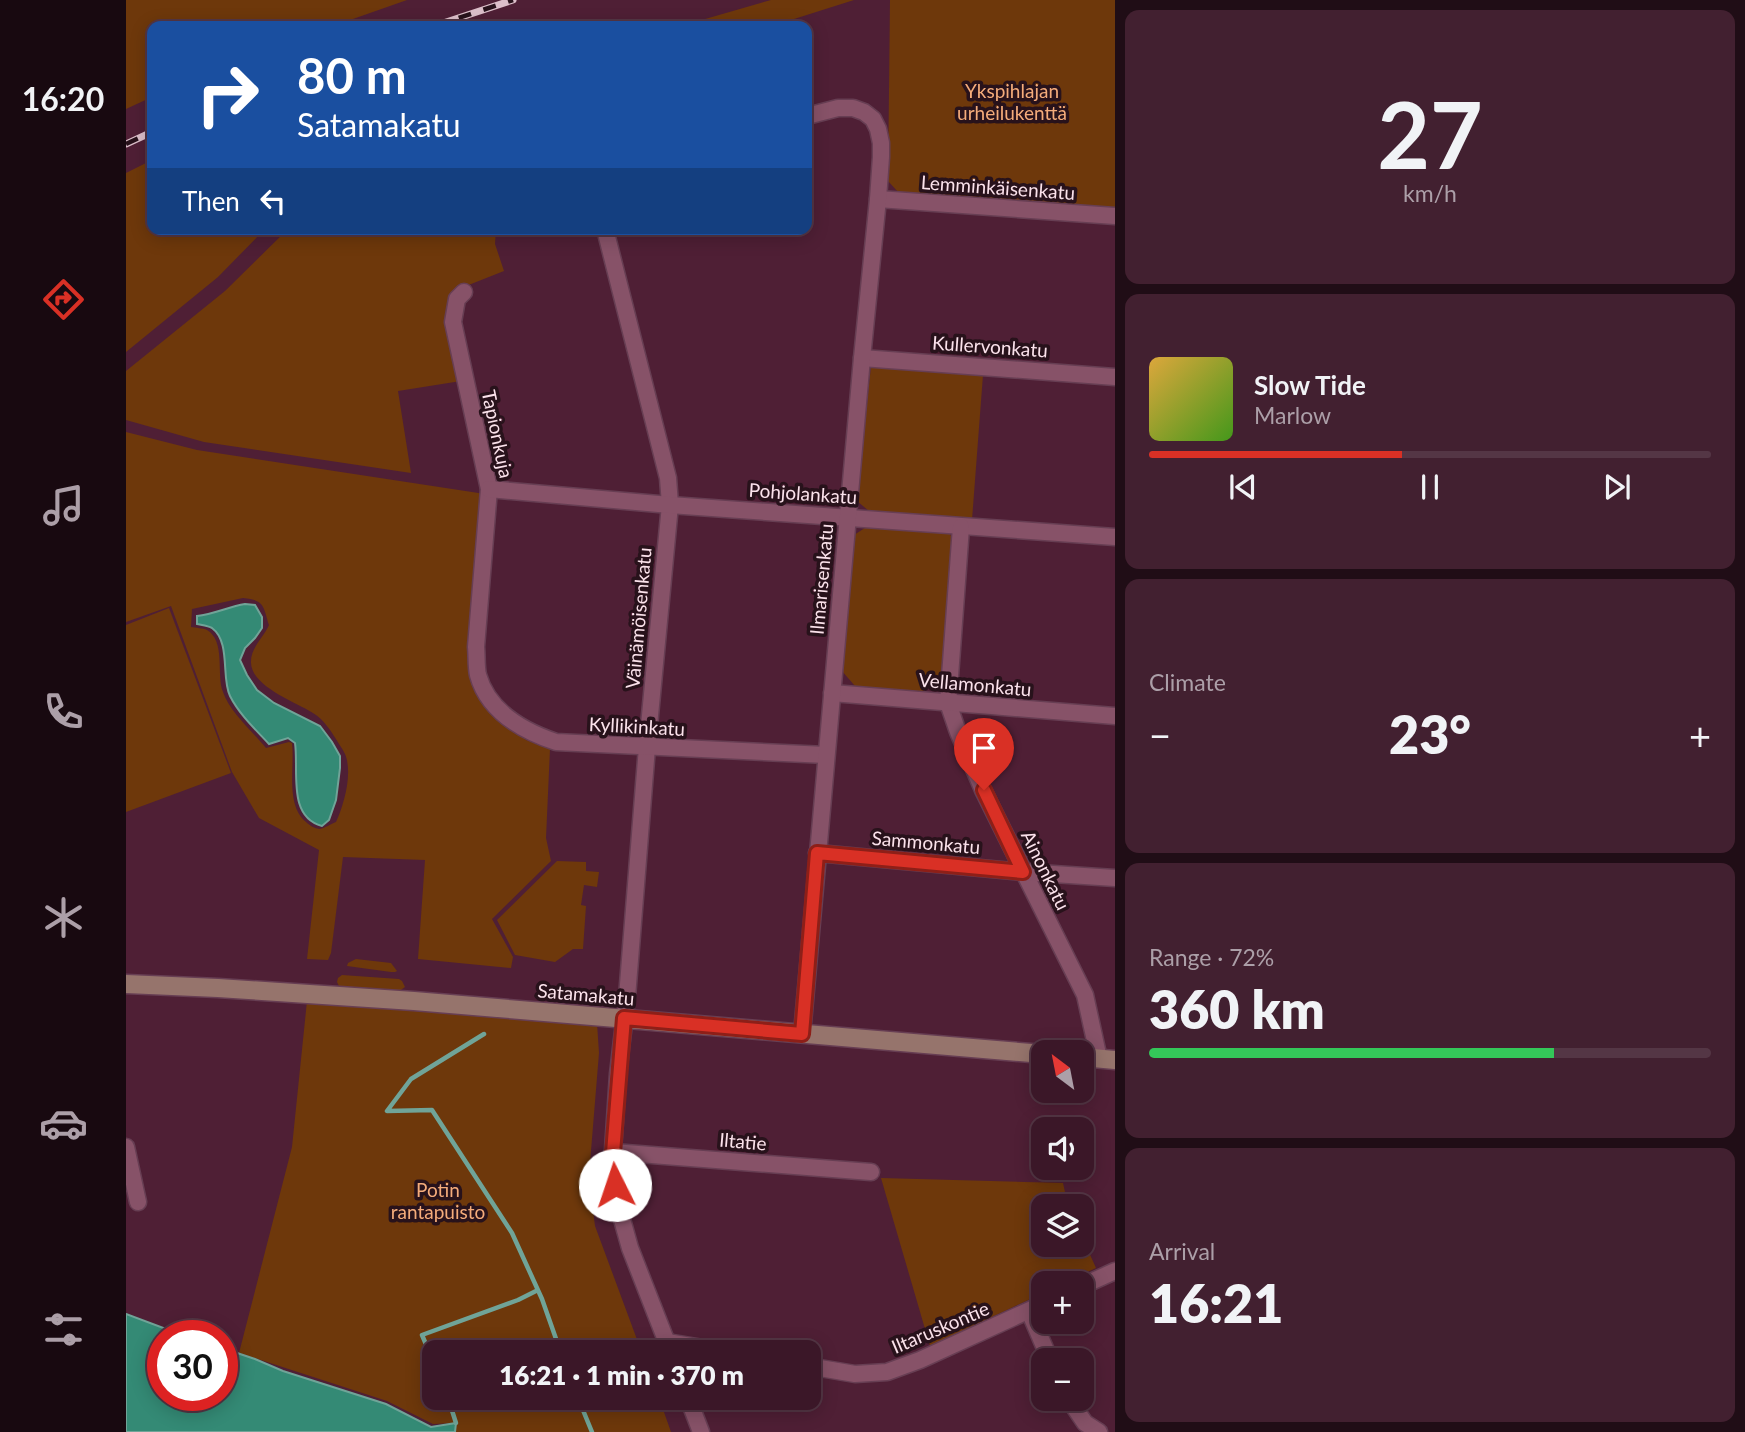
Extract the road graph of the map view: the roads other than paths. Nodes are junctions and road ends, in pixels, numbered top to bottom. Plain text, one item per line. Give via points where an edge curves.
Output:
1 (812, 115) edge
2 (878, 200) junction
3 (1115, 216) edge
4 (607, 235) edge
5 (464, 292) dead end
6 (862, 358) junction
7 (1115, 377) edge
8 (489, 489) junction
9 (670, 505) junction
10 (848, 517) junction
11 (961, 527) junction
12 (1115, 537) edge
13 (477, 672) joint
14 (832, 693) junction
15 (948, 703) junction
16 (1115, 716) edge
17 (647, 747) junction
18 (826, 755) junction
19 (817, 853) junction
20 (1023, 872) junction
21 (1115, 878) edge
22 (126, 984) edge
23 (624, 1018) junction
24 (802, 1034) junction
25 (1031, 1053) edge
26 (1098, 1058) edge
27 (126, 1147) edge
28 (613, 1152) junction
29 (870, 1172) dead end
30 (138, 1202) dead end
31 (1115, 1271) edge
32 (1094, 1281) edge
33 (1031, 1309) edge
34 (666, 1340) edge
35 (821, 1368) edge
36 (693, 1410) edge
37 (1077, 1411) edge
38 (701, 1432) edge
39 (1099, 1432) edge

1 - 2 street, Ilmarisenkatu via 853,108 873,119 881,142
2 - 3 street, Lemminkäisenkatu
2 - 6 street, Ilmarisenkatu
4 - 9 street, Väinämöisenkatu via 668,478
5 - 8 street, Tapionkuja via 457,299 453,322
6 - 7 street, Kullervonkatu
6 - 10 street, Ilmarisenkatu
8 - 9 street, Pohjolankatu
8 - 13 street, Tapionkuja
9 - 10 street, Pohjolankatu
9 - 17 street, Väinämöisenkatu
10 - 11 street, Pohjolankatu
10 - 14 street, Ilmarisenkatu
11 - 12 street, Pohjolankatu
11 - 15 street
13 - 17 street, Kyllikinkatu via 490,700 535,736 556,742
14 - 15 street, Vellamonkatu
14 - 18 street, Ilmarisenkatu
15 - 16 street, Vellamonkatu
15 - 20 street, Ainonkatu
17 - 18 street, Kyllikinkatu
17 - 23 street, Väinämöisenkatu
18 - 19 street, Ilmarisenkatu
19 - 20 street, Sammonkatu
19 - 24 street, Ilmarisenkatu
20 - 21 street, Sammonkatu
20 - 26 street, Ainonkatu via 1085,995
22 - 23 street, Satamakatu
23 - 24 street, Satamakatu
23 - 28 street, Väinämöisenkatu
24 - 25 street, Satamakatu
27 - 30 street
28 - 29 street, Iltatie
28 - 34 street, Väinämöisenkatu via 618,1205 630,1248
31 - 32 street
33 - 35 street, Iltaruskontie via 887,1372 855,1374
36 - 38 street
37 - 39 street

